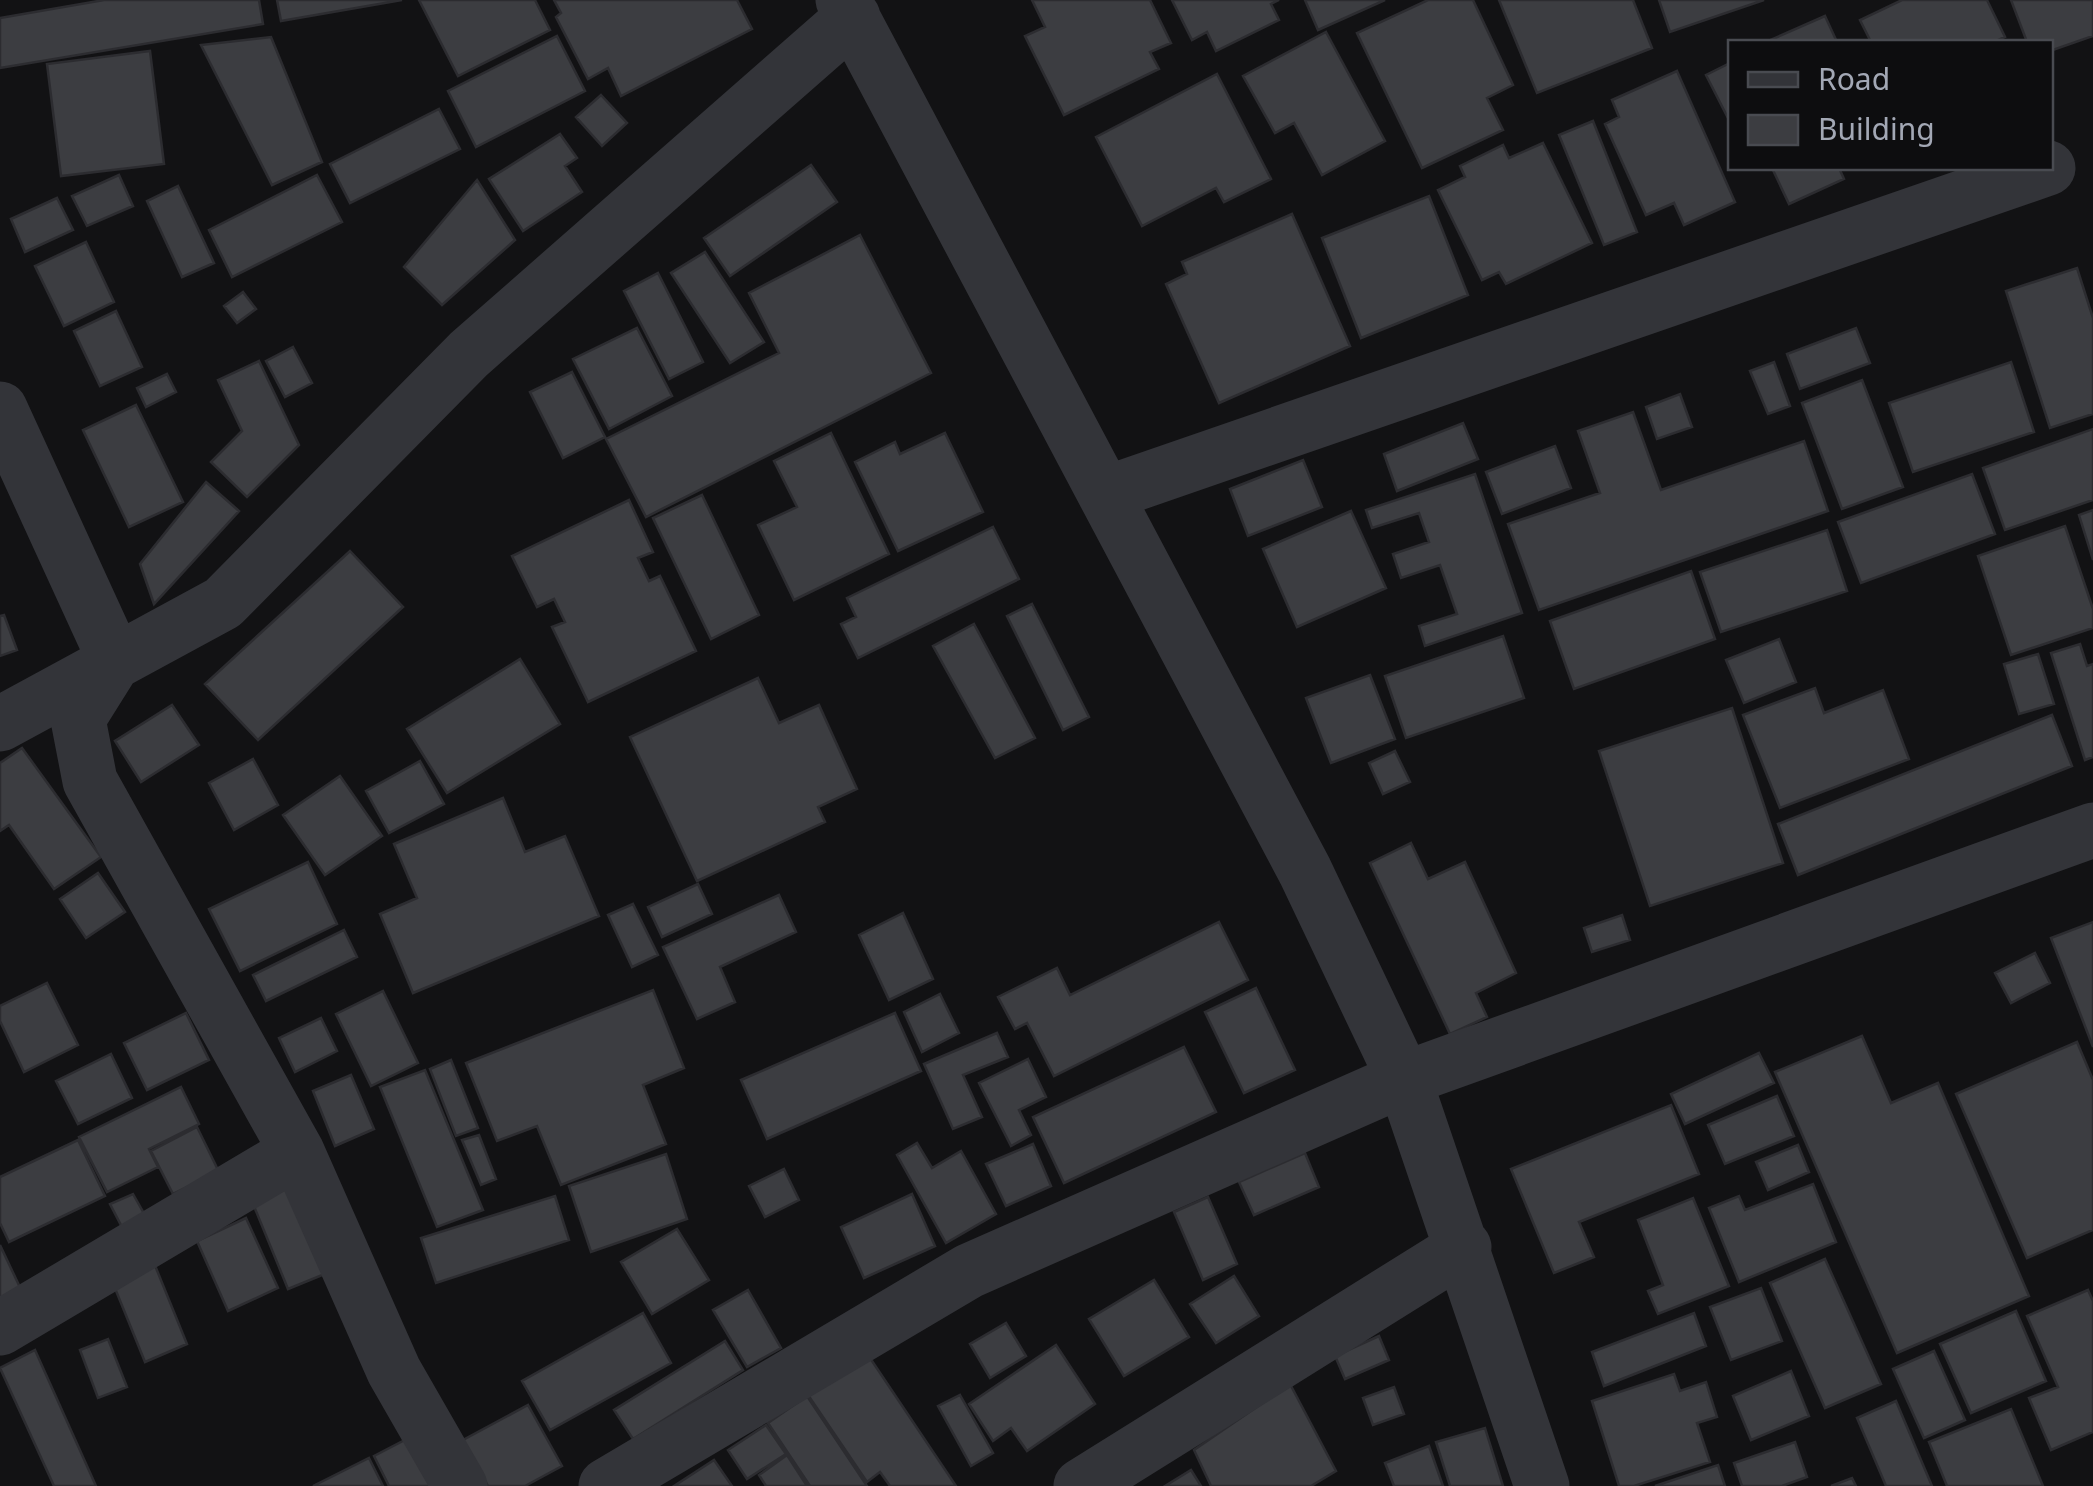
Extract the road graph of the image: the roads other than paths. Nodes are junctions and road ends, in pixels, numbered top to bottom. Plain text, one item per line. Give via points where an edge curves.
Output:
1 (848, 9) edge
2 (2093, 152) edge
3 (2053, 166) edge
4 (2040, 170) edge
5 (0, 409) edge
6 (1105, 494) junction
7 (115, 660) junction
8 (0, 724) edge
9 (2093, 830) edge
10 (1404, 1079) junction
11 (297, 1152) junction
12 (1464, 1247) junction
13 (0, 1328) edge
14 (460, 1486) edge
15 (606, 1486) edge
16 (1081, 1486) edge
17 (1542, 1486) edge

1 - 6 street
1 - 7 street via 470,354 223,603
2 - 3 street
4 - 6 street
5 - 7 street
6 - 10 street via 1305,871
7 - 8 street
7 - 11 street via 78,719 90,781
9 - 10 street
10 - 12 street
10 - 15 street via 970,1271
11 - 13 street
11 - 14 street via 394,1371
12 - 16 street
12 - 17 street

